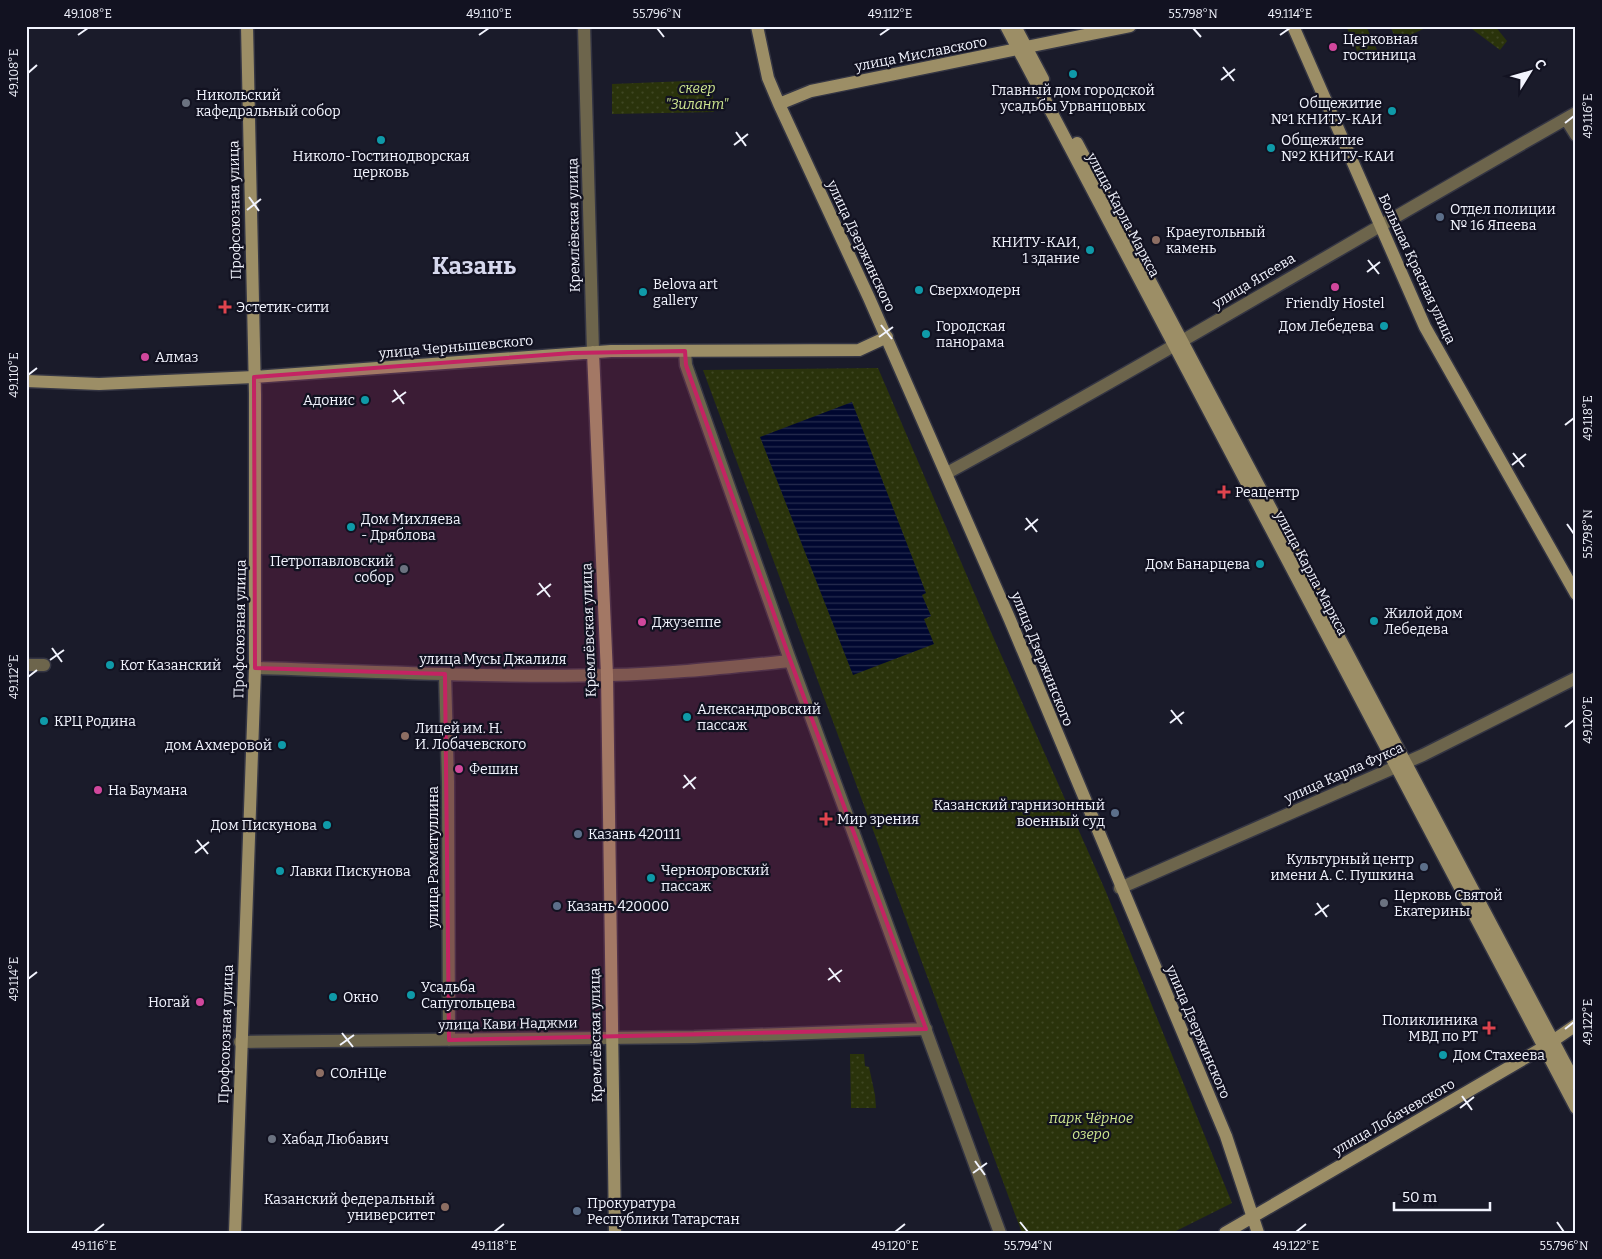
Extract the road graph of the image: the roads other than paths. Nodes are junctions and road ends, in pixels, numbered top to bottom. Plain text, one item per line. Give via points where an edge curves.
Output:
1 (247, 26) edge
2 (584, 26) edge
3 (757, 26) edge
4 (1006, 26) edge
5 (1015, 26) edge
6 (1130, 26) edge
7 (1293, 26) edge
8 (1022, 49) junction
9 (779, 104) junction
10 (1571, 116) edge
11 (1576, 135) edge
12 (1380, 225) junction
13 (887, 338) junction
14 (1179, 343) junction
15 (685, 351) junction
16 (593, 352) junction
17 (254, 377) junction
18 (26, 381) edge
19 (946, 473) junction
20 (1576, 594) edge
21 (790, 661) junction
22 (26, 665) edge
23 (44, 665) dead end
24 (255, 668) junction
25 (445, 674) junction
26 (607, 675) junction
27 (1576, 678) edge
28 (1401, 765) junction
29 (1120, 888) junction
30 (1576, 1025) edge
31 (926, 1029) junction
32 (610, 1038) junction
33 (449, 1040) junction
34 (240, 1042) junction
35 (1548, 1044) junction
36 (1576, 1084) edge
37 (1576, 1108) edge
38 (1254, 1217) junction
39 (235, 1233) edge
40 (614, 1233) edge
41 (1000, 1233) edge
42 (1225, 1233) edge
43 (1258, 1233) edge

1 - 17 main road, Профсоюзная улица
2 - 16 street, Кремлёвская улица
3 - 9 main road, улица Дзержинского via 768,78
4 - 8 main road, улица Карла Маркса
5 - 8 main road, улица Карла Маркса
6 - 8 main road, улица Миславского
7 - 12 main road, Большая Красная улица
8 - 9 main road, улица Миславского via 811,91
8 - 14 main road, улица Карла Маркса
9 - 13 main road, улица Дзержинского
10 - 11 street
10 - 12 street, улица Япеева
12 - 14 street, улица Япеева
12 - 20 main road, Большая Красная улица via 1425,327
13 - 15 main road, улица Чернышевского via 858,350
13 - 19 main road, улица Дзержинского
14 - 19 street, улица Япеева
14 - 28 main road, улица Карла Маркса
15 - 16 main road, улица Чернышевского
15 - 21 street via 686,365
16 - 17 main road, улица Чернышевского
16 - 26 main road, Кремлёвская улица
17 - 18 main road, улица Чернышевского via 99,384
17 - 24 main road, Профсоюзная улица
19 - 29 main road, улица Дзержинского
21 - 26 street, улица Мусы Джалиля
21 - 31 street
22 - 23 street
24 - 25 street, улица Мусы Джалиля
24 - 34 main road, Профсоюзная улица
25 - 26 street, улица Мусы Джалиля
25 - 33 street, улица Рахматуллина
26 - 32 main road, Кремлёвская улица
27 - 28 street, улица Карла Фукса
28 - 29 street, улица Карла Фукса
28 - 35 main road, улица Карла Маркса
29 - 38 main road, улица Дзержинского via 1226,1136
30 - 35 main road, улица Лобачевского
31 - 32 street, улица Кави Наджми
31 - 41 street
32 - 33 street, улица Кави Наджми
32 - 40 main road, Кремлёвская улица
33 - 34 street, улица Кави Наджми
34 - 39 main road, Профсоюзная улица
35 - 36 main road, улица Карла Маркса
35 - 37 main road, улица Карла Маркса
35 - 38 main road, улица Лобачевского
38 - 42 main road, улица Лобачевского
38 - 43 main road, улица Дзержинского

